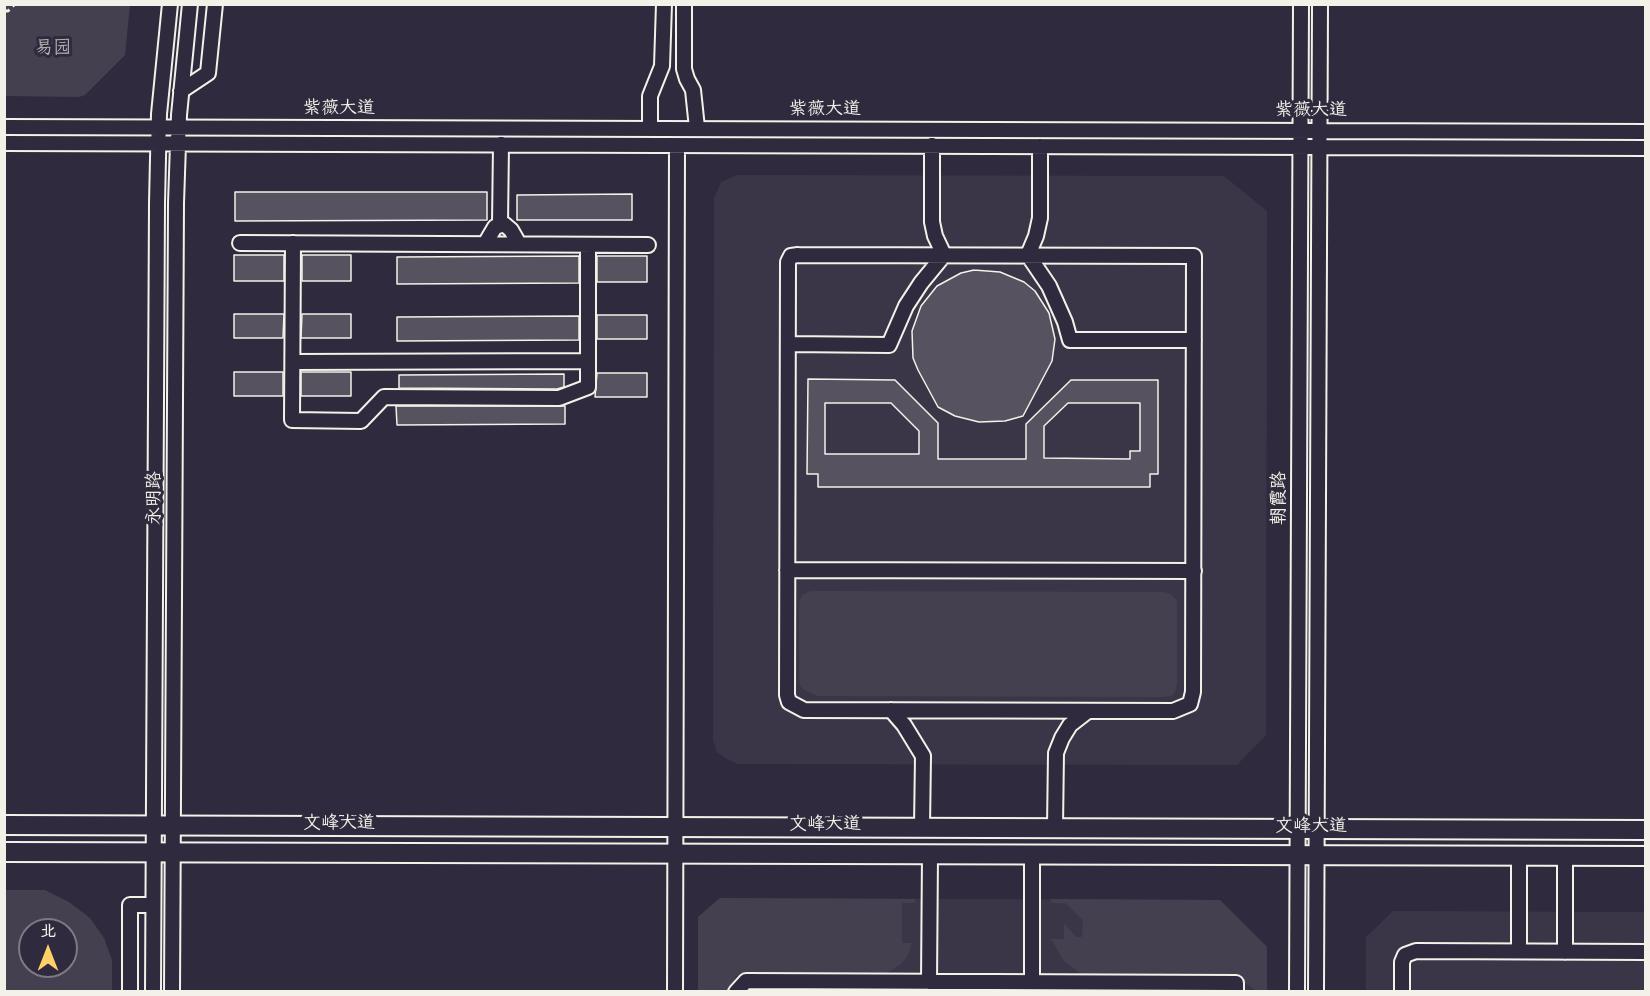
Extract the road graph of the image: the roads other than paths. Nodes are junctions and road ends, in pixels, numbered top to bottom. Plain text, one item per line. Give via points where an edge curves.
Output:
1 (171, 4) edge
2 (190, 4) edge
3 (215, 4) edge
4 (664, 4) edge
5 (684, 4) edge
6 (1300, 4) edge
7 (1320, 4) edge
8 (181, 92) junction
9 (4, 127) edge
10 (159, 127) junction
11 (178, 127) junction
12 (650, 128) junction
13 (697, 128) junction
14 (1300, 130) junction
15 (1319, 130) junction
16 (1646, 132) edge
17 (4, 143) edge
18 (158, 143) junction
19 (177, 143) junction
20 (501, 144) junction
21 (677, 145) junction
22 (932, 145) junction
23 (1040, 146) junction
24 (1300, 147) junction
25 (1319, 147) junction
26 (1646, 148) edge
27 (500, 224) junction
28 (240, 243) dead end
29 (293, 243) junction
30 (485, 244) junction
31 (519, 244) junction
32 (588, 244) junction
33 (648, 245) dead end
34 (944, 255) junction
35 (1028, 255) junction
36 (1194, 340) junction
37 (788, 344) junction
38 (588, 361) junction
39 (293, 362) junction
40 (787, 570) junction
41 (1194, 571) junction
42 (891, 710) junction
43 (1088, 711) junction
44 (4, 825) edge
45 (153, 825) junction
46 (173, 825) junction
47 (675, 826) junction
48 (922, 827) junction
49 (1055, 827) junction
50 (1297, 828) junction
51 (1317, 828) junction
52 (1646, 830) edge
53 (4, 852) edge
54 (153, 852) junction
55 (172, 852) junction
56 (675, 854) junction
57 (930, 854) junction
58 (1032, 855) junction
59 (1297, 855) junction
60 (1317, 856) junction
61 (1519, 856) junction
62 (1565, 856) junction
63 (1646, 856) edge
64 (153, 905) junction
65 (1519, 951) junction
66 (1564, 952) junction
67 (1646, 952) edge
68 (929, 982) junction
69 (1032, 982) junction
70 (130, 992) edge
71 (153, 992) edge
72 (172, 992) edge
73 (675, 992) edge
74 (736, 992) edge
75 (1236, 992) edge
76 (1297, 992) edge
77 (1316, 992) edge
78 (1402, 992) edge

1 - 10 street, 永明路
2 - 8 street, 永明路
3 - 8 street via 208,73
4 - 12 street via 662,66 650,96
5 - 13 street via 684,69 693,90
6 - 14 street, 朝霞路
7 - 15 street, 朝霞路
8 - 11 street, 永明路
9 - 10 street, 紫薇大道
10 - 11 street, 紫薇大道
10 - 18 street, 永明路
11 - 12 street, 紫薇大道
11 - 19 street, 永明路
12 - 13 street, 紫薇大道
13 - 14 street, 紫薇大道
14 - 15 street, 紫薇大道
14 - 24 street, 朝霞路
15 - 16 street, 紫薇大道
15 - 25 street, 朝霞路
17 - 18 street, 紫薇大道
18 - 19 street, 紫薇大道
18 - 45 street, 永明路
19 - 20 street, 紫薇大道
19 - 46 street, 永明路
20 - 21 street, 紫薇大道
20 - 27 street
21 - 22 street, 紫薇大道
21 - 47 street
22 - 23 street, 紫薇大道
22 - 34 street via 932,222
23 - 24 street, 紫薇大道
23 - 35 street via 1040,218
24 - 25 street, 紫薇大道
24 - 50 street, 朝霞路
25 - 26 street, 紫薇大道
25 - 51 street, 朝霞路
27 - 30 street via 490,231
27 - 31 street via 508,226
28 - 29 street
29 - 30 street
29 - 39 street
30 - 31 street
31 - 32 street
32 - 33 street
32 - 38 street
34 - 35 street
34 - 37 street via 906,306 889,345
34 - 37 street via 791,256
35 - 36 street via 1049,286 1070,340
35 - 36 street via 1194,255
36 - 41 street
37 - 40 street
38 - 39 street
38 - 39 street via 588,387 560,398 384,397 361,421 292,420
40 - 41 street
40 - 42 street via 789,702 804,710
41 - 43 street via 1190,704 1173,711
42 - 43 street
42 - 48 street via 922,756
43 - 49 street via 1070,725 1056,753
44 - 45 main road, 文峰大道
45 - 46 main road, 文峰大道
45 - 54 street, 永明路
46 - 47 main road, 文峰大道
46 - 55 street, 永明路
47 - 48 main road, 文峰大道
47 - 56 street
48 - 49 main road, 文峰大道
49 - 50 main road, 文峰大道
50 - 51 main road, 文峰大道
50 - 59 street, 朝霞路
51 - 52 main road, 文峰大道
51 - 60 street, 朝霞路
53 - 54 main road, 文峰大道
54 - 55 main road, 文峰大道
54 - 64 street, 永明路
55 - 56 main road, 文峰大道
55 - 72 street, 永明路
56 - 57 main road, 文峰大道
56 - 73 street
57 - 58 main road, 文峰大道
57 - 68 street
58 - 59 main road, 文峰大道
58 - 69 street
59 - 60 main road, 文峰大道
59 - 76 street, 朝霞路
60 - 61 main road, 文峰大道
60 - 77 street, 朝霞路
61 - 62 main road, 文峰大道
61 - 65 street
62 - 63 main road, 文峰大道
62 - 66 street
64 - 70 street via 130,905
64 - 71 street, 永明路
65 - 66 street
65 - 78 street via 1410,952 1402,962
66 - 67 street
68 - 69 street
68 - 74 street via 746,981
69 - 75 street via 1236,983

